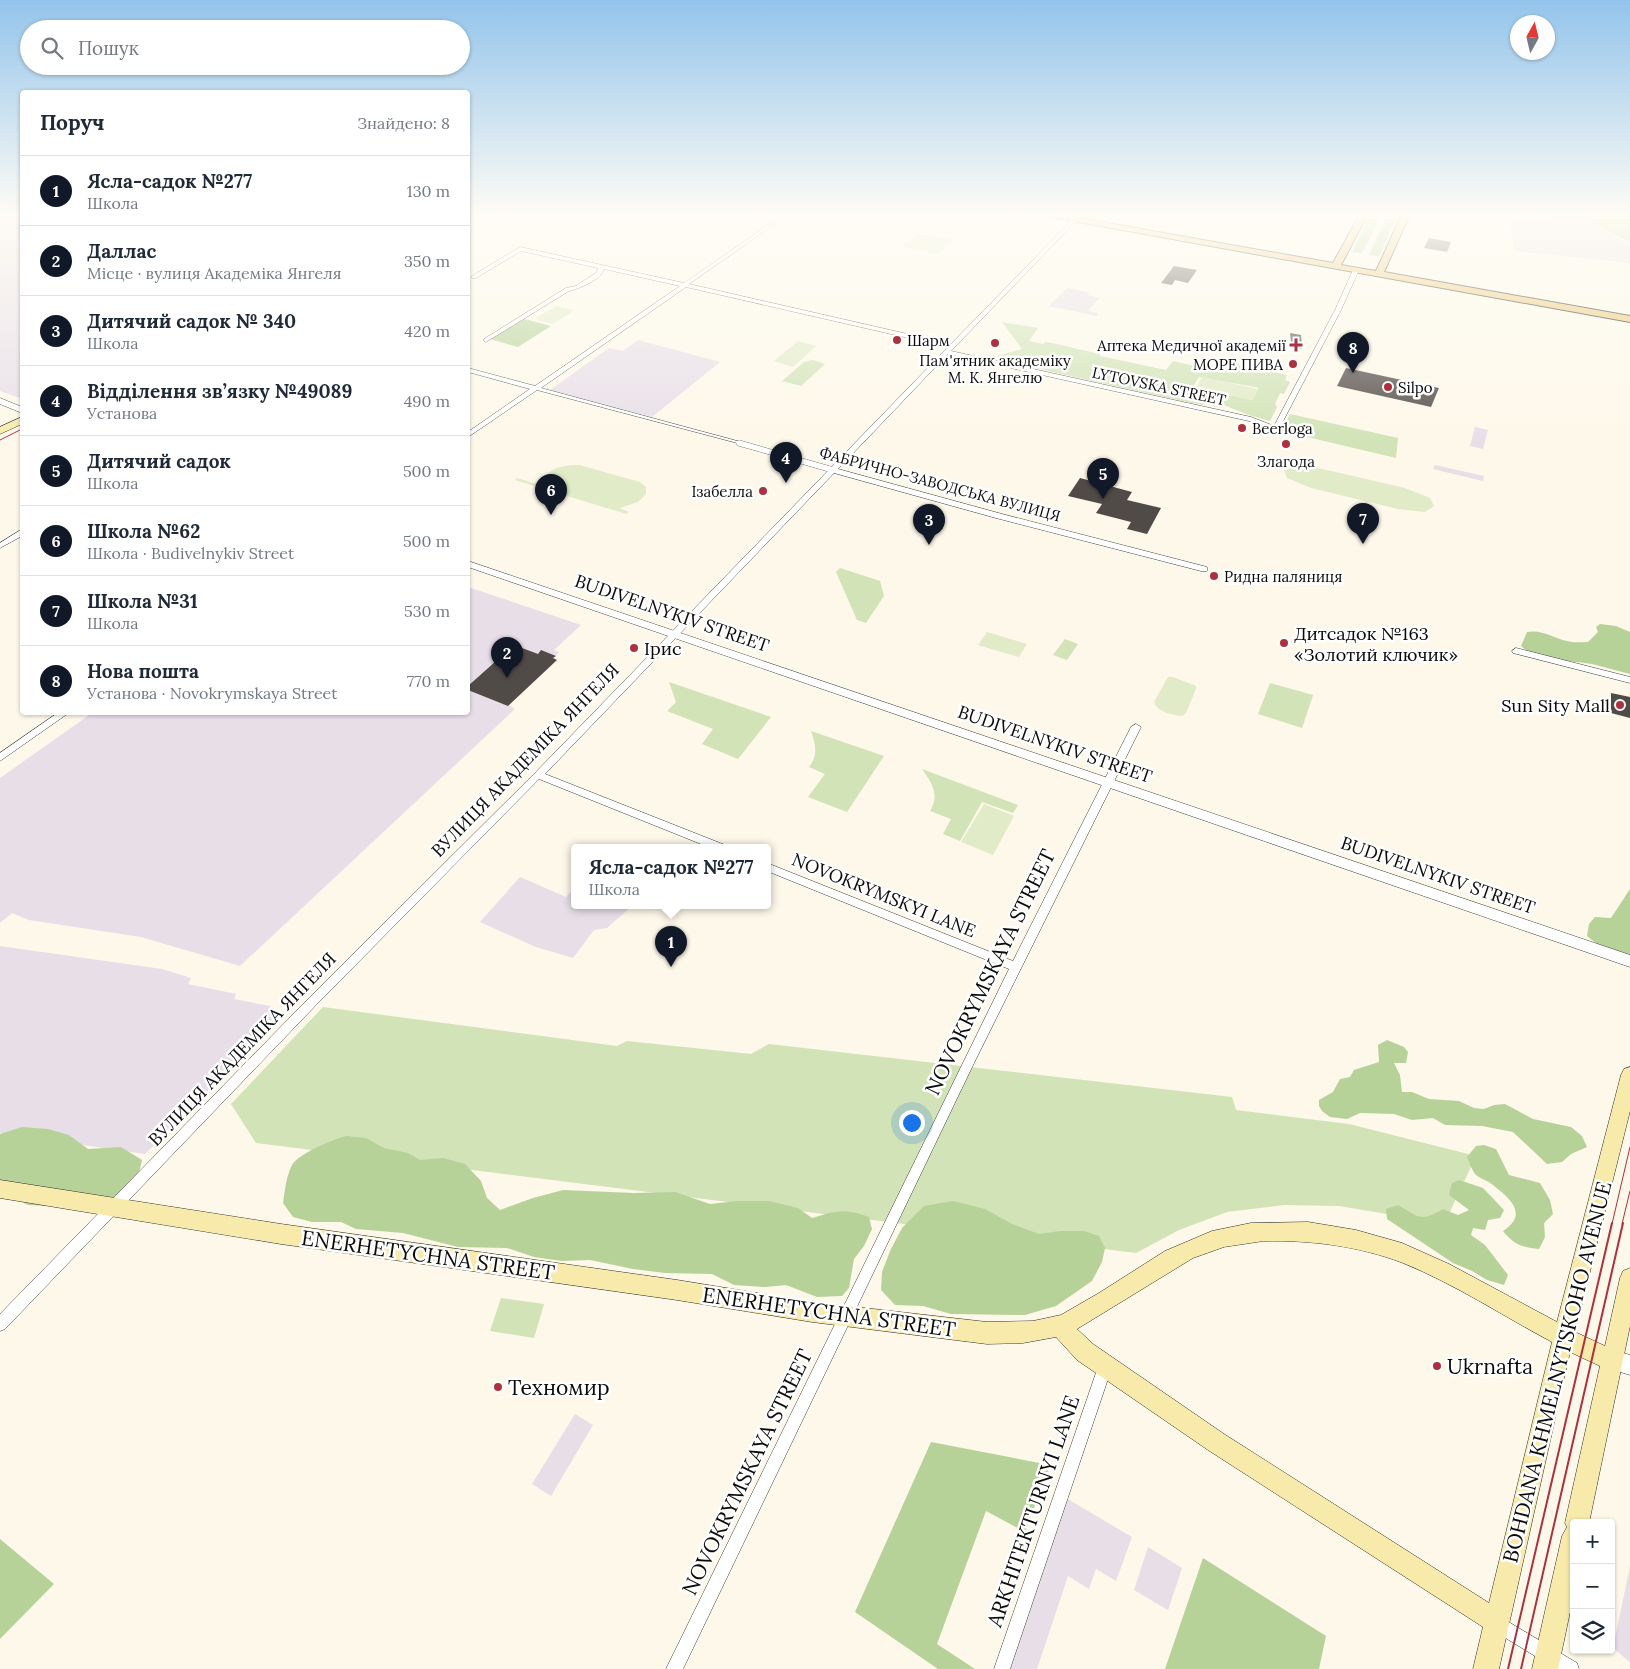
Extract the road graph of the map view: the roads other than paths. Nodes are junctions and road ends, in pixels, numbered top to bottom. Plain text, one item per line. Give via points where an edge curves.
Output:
1 (563, 292) edge
2 (674, 292) edge
3 (717, 292) edge
4 (1004, 292) edge
5 (1346, 292) edge
6 (1479, 292) edge
7 (1630, 319) edge
8 (486, 340) dead end
9 (949, 349) junction
10 (470, 371) edge
11 (535, 388) junction
12 (0, 402) edge
13 (20, 409) edge
14 (20, 421) edge
15 (0, 432) edge
16 (470, 434) edge
17 (740, 443) joint
18 (833, 470) junction
19 (20, 534) edge
20 (0, 546) edge
21 (470, 565) edge
22 (1204, 569) dead end
23 (673, 633) junction
24 (1516, 651) dead end
25 (1630, 680) edge
26 (62, 715) edge
27 (1136, 727) dead end
28 (0, 758) edge
29 (538, 775) junction
30 (1108, 782) junction
31 (710, 844) edge
32 (771, 869) edge
33 (1630, 961) edge
34 (1016, 968) junction
35 (1630, 1075) edge
36 (0, 1189) edge
37 (113, 1207) junction
38 (1630, 1278) edge
39 (846, 1316) junction
40 (0, 1324) edge
41 (1059, 1326) junction
42 (1563, 1337) junction
43 (1621, 1362) edge
44 (1105, 1367) junction
45 (1578, 1519) edge
46 (1570, 1554) edge
47 (1497, 1622) junction
48 (1546, 1662) edge
49 (674, 1669) edge
50 (1002, 1669) edge
51 (1486, 1669) edge
52 (1571, 1669) edge

1 - 8 street
2 - 11 street
3 - 9 street, LYTOVSKA STREET
4 - 9 street, ВУЛИЦЯ АКАДЕМІКА ЯНГЕЛЯ
5 - 9 street, LYTOVSKA STREET via 1276,430 1251,419
6 - 7 main road
9 - 18 street, ВУЛИЦЯ АКАДЕМІКА ЯНГЕЛЯ
10 - 11 street, ФАБРИЧНО-ЗАВОДСЬКА ВУЛИЦЯ
11 - 16 street
11 - 17 street, ФАБРИЧНО-ЗАВОДСЬКА ВУЛИЦЯ
12 - 13 street
14 - 15 main road
17 - 18 street, ФАБРИЧНО-ЗАВОДСЬКА ВУЛИЦЯ
18 - 22 street, ФАБРИЧНО-ЗАВОДСЬКА ВУЛИЦЯ
18 - 23 street, ВУЛИЦЯ АКАДЕМІКА ЯНГЕЛЯ
19 - 20 street
21 - 23 street, BUDIVELNYKIV STREET
23 - 29 street, ВУЛИЦЯ АКАДЕМІКА ЯНГЕЛЯ
23 - 30 street, BUDIVELNYKIV STREET
24 - 25 street
26 - 28 street
27 - 30 street, NOVOKRYMSKAYA STREET
29 - 31 street
29 - 37 street, ВУЛИЦЯ АКАДЕМІКА ЯНГЕЛЯ
30 - 33 street, BUDIVELNYKIV STREET
30 - 34 street, NOVOKRYMSKAYA STREET
32 - 34 street, NOVOKRYMSKYI LANE
34 - 39 street, NOVOKRYMSKAYA STREET
35 - 42 main road, BOHDANA KHMELNYTSKOHO AVENUE
36 - 37 main road, ENERHETYCHNA STREET
37 - 39 main road, ENERHETYCHNA STREET
37 - 40 street, ВУЛИЦЯ АКАДЕМІКА ЯНГЕЛЯ
38 - 43 main road
39 - 41 main road, ENERHETYCHNA STREET via 987,1333 1013,1333
39 - 49 street, NOVOKRYMSKAYA STREET
41 - 42 main road, ENERHETYCHNA STREET via 1096,1308 1175,1256 1206,1241 1229,1235 1277,1231 1338,1236 1416,1258
41 - 44 main road
42 - 43 main road, ENERHETYCHNA STREET
42 - 47 main road, BOHDANA KHMELNYTSKOHO AVENUE
43 - 45 main road
44 - 47 main road
44 - 50 street, ARKHITEKTURNYI LANE
46 - 48 main road
47 - 48 street
47 - 51 main road, BOHDANA KHMELNYTSKOHO AVENUE
48 - 52 street

